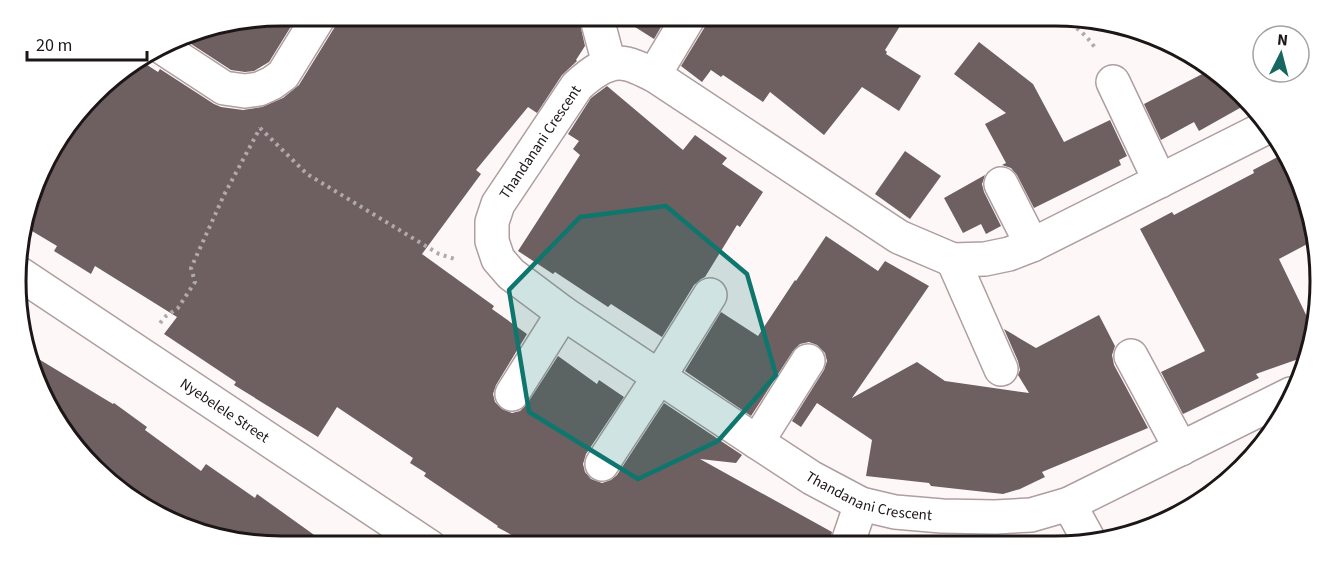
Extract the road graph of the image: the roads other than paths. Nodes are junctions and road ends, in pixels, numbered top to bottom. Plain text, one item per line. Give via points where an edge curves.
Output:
1 (313, 26) edge
2 (599, 26) edge
3 (683, 26) edge
4 (169, 52) edge
5 (609, 64) junction
6 (654, 75) junction
7 (1113, 82) road end
8 (1261, 131) edge
9 (1160, 181) junction
10 (1001, 184) dead end
11 (1032, 245) junction
12 (953, 260) junction
13 (26, 278) edge
14 (711, 295) dead end
15 (563, 313) junction
16 (1131, 356) dead end
17 (808, 361) dead end
18 (1001, 369) dead end
19 (659, 377) junction
20 (512, 394) dead end
21 (1280, 400) edge
22 (757, 442) junction
23 (1181, 450) junction
24 (602, 464) dead end
25 (861, 504) junction
26 (1069, 504) junction
27 (1086, 534) edge
28 (413, 536) edge
29 (850, 536) edge

1 - 4 street via 283,75 259,89 224,88
2 - 5 street
3 - 6 street
5 - 6 street via 626,63
5 - 15 street, Thandanani Crescent via 577,86 498,204 492,222 492,241 498,259 511,274
6 - 12 street via 898,237
7 - 9 street
8 - 9 street
9 - 11 street
10 - 11 street
11 - 12 street via 985,259
12 - 18 street
13 - 28 street, Nyebelele Street
14 - 19 street
15 - 19 street, Thandanani Crescent
15 - 20 street
16 - 23 street
17 - 22 street
19 - 22 street, Thandanani Crescent
19 - 24 street
21 - 23 street, Thandanani Crescent
22 - 25 street, Thandanani Crescent
23 - 26 street, Thandanani Crescent
25 - 26 street, Thandanani Crescent via 895,512 995,517 1031,515
25 - 29 street
26 - 27 street

